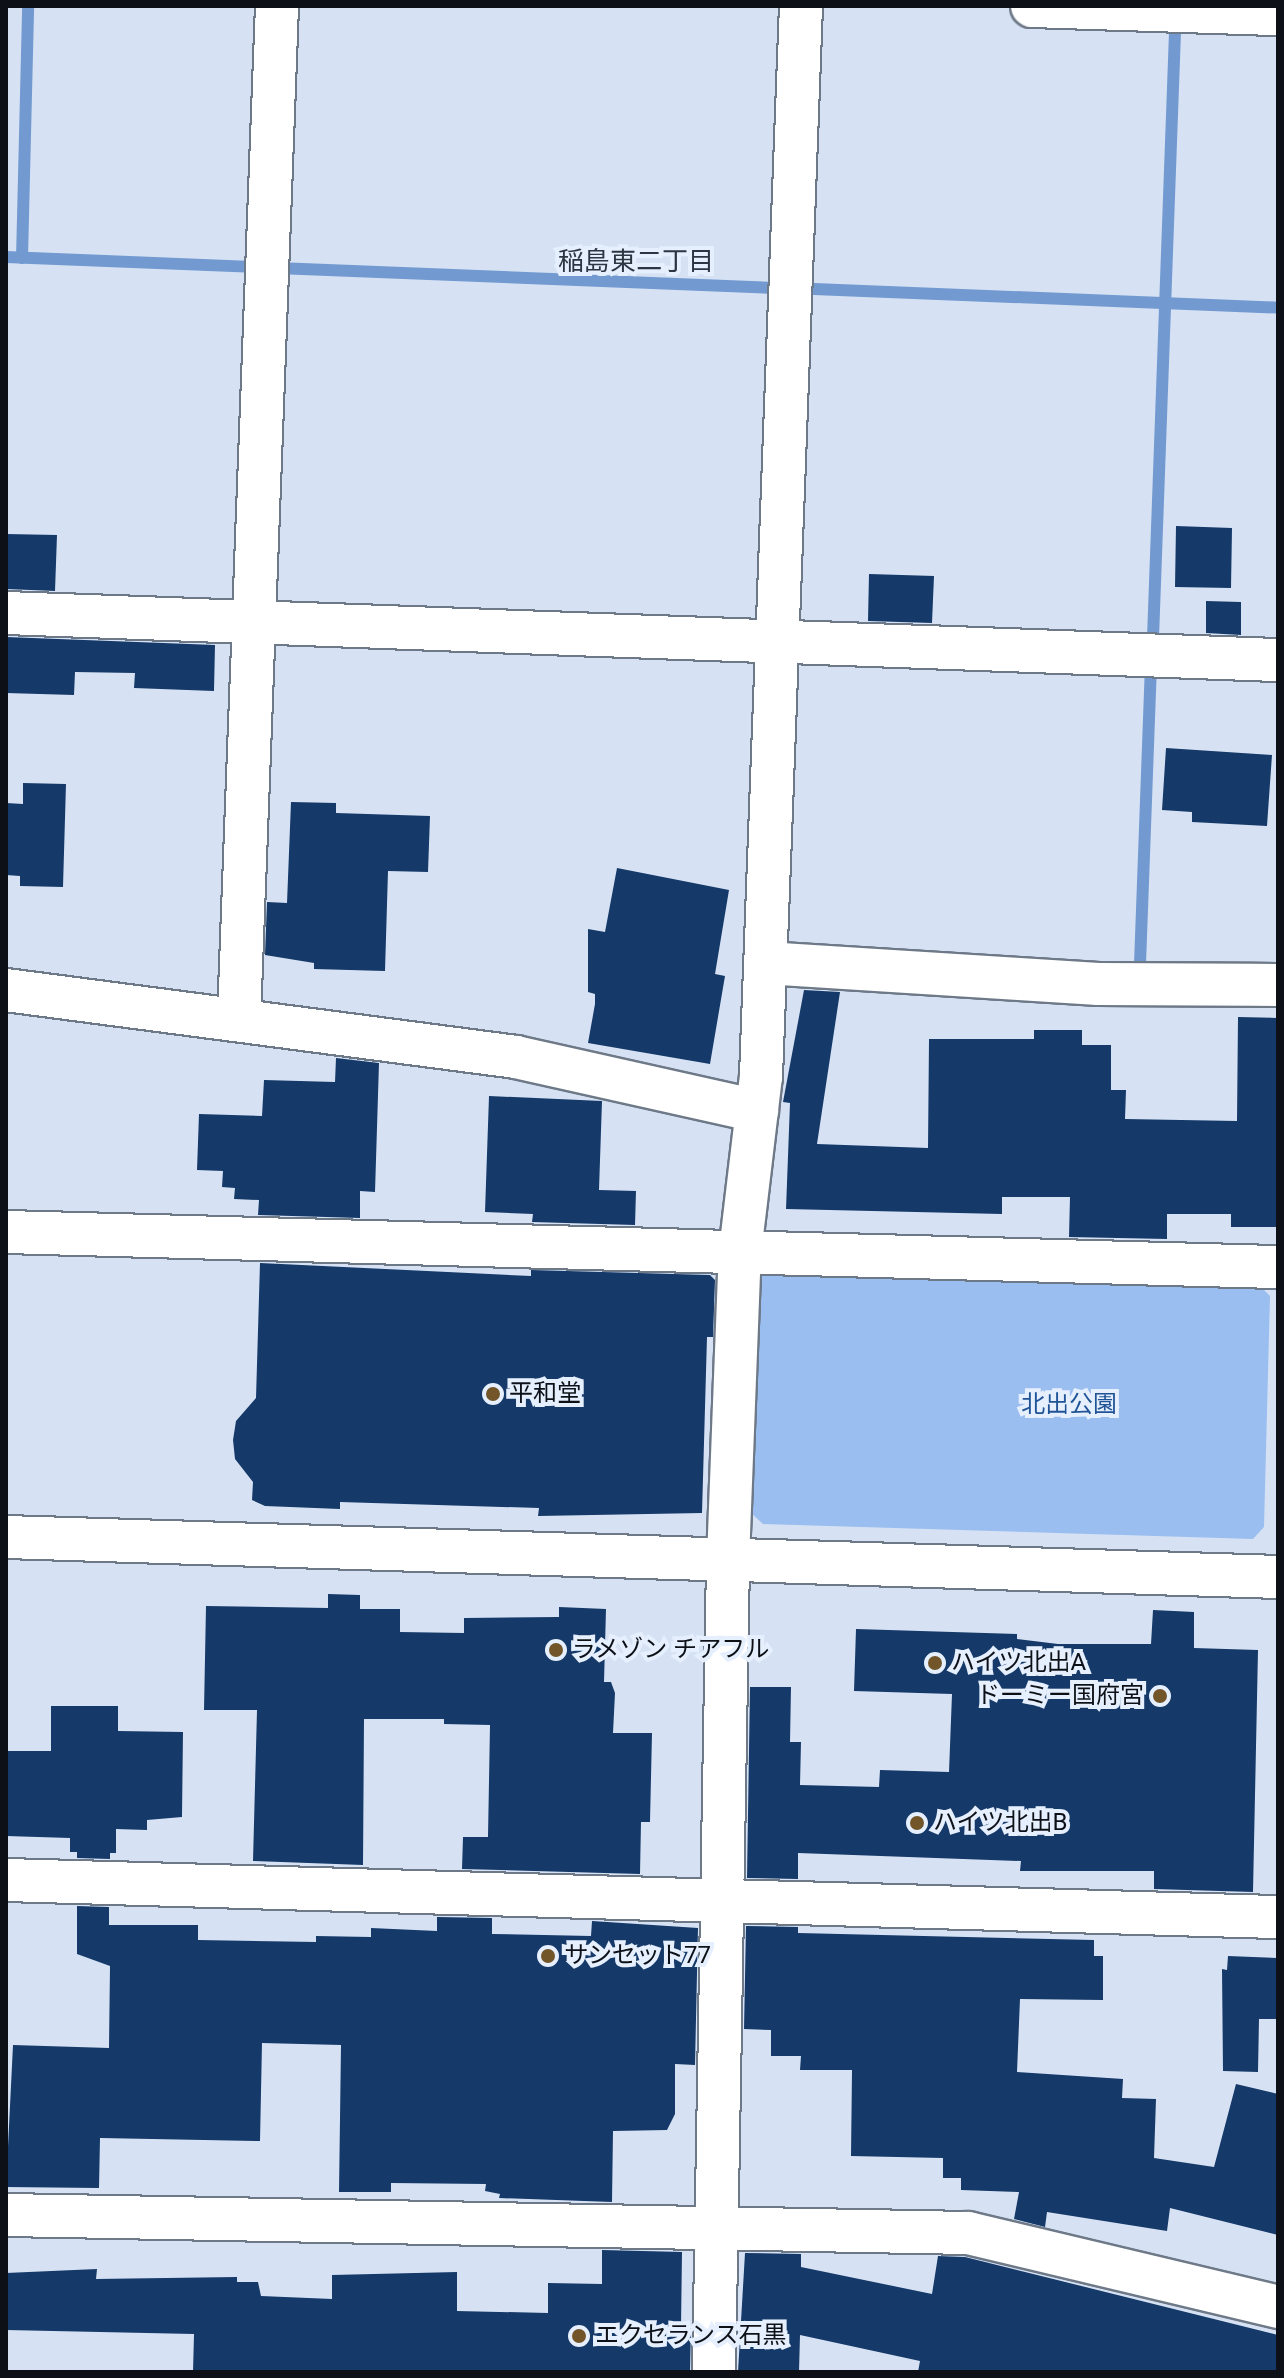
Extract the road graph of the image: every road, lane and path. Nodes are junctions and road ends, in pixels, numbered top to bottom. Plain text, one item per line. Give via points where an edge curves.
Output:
1 (277, 6) edge
2 (801, 6) edge
3 (1032, 6) edge
4 (1278, 14) edge
5 (6, 613) edge
6 (254, 622) junction
7 (777, 642) junction
8 (1278, 660) edge
9 (765, 963) junction
10 (1278, 985) edge
11 (6, 990) edge
12 (239, 1018) junction
13 (757, 1111) junction
14 (6, 1232) edge
15 (740, 1252) junction
16 (1278, 1267) edge
17 (6, 1537) edge
18 (728, 1560) junction
19 (1278, 1577) edge
20 (6, 1880) edge
21 (722, 1901) junction
22 (1278, 1917) edge
23 (6, 2215) edge
24 (717, 2228) junction
25 (1278, 2307) edge
26 (714, 2372) edge

1 - 6 street
2 - 7 street
3 - 4 street
5 - 6 street
6 - 7 street
6 - 12 street
7 - 8 street
7 - 9 street
9 - 10 street via 1098,984
9 - 13 street
11 - 12 street
12 - 13 street via 516,1057
13 - 15 street
14 - 15 street
15 - 16 street
15 - 18 street
17 - 18 street
18 - 19 street
18 - 21 street
20 - 21 street
21 - 22 street
21 - 24 street
23 - 24 street
24 - 25 street via 968,2233
24 - 26 street

